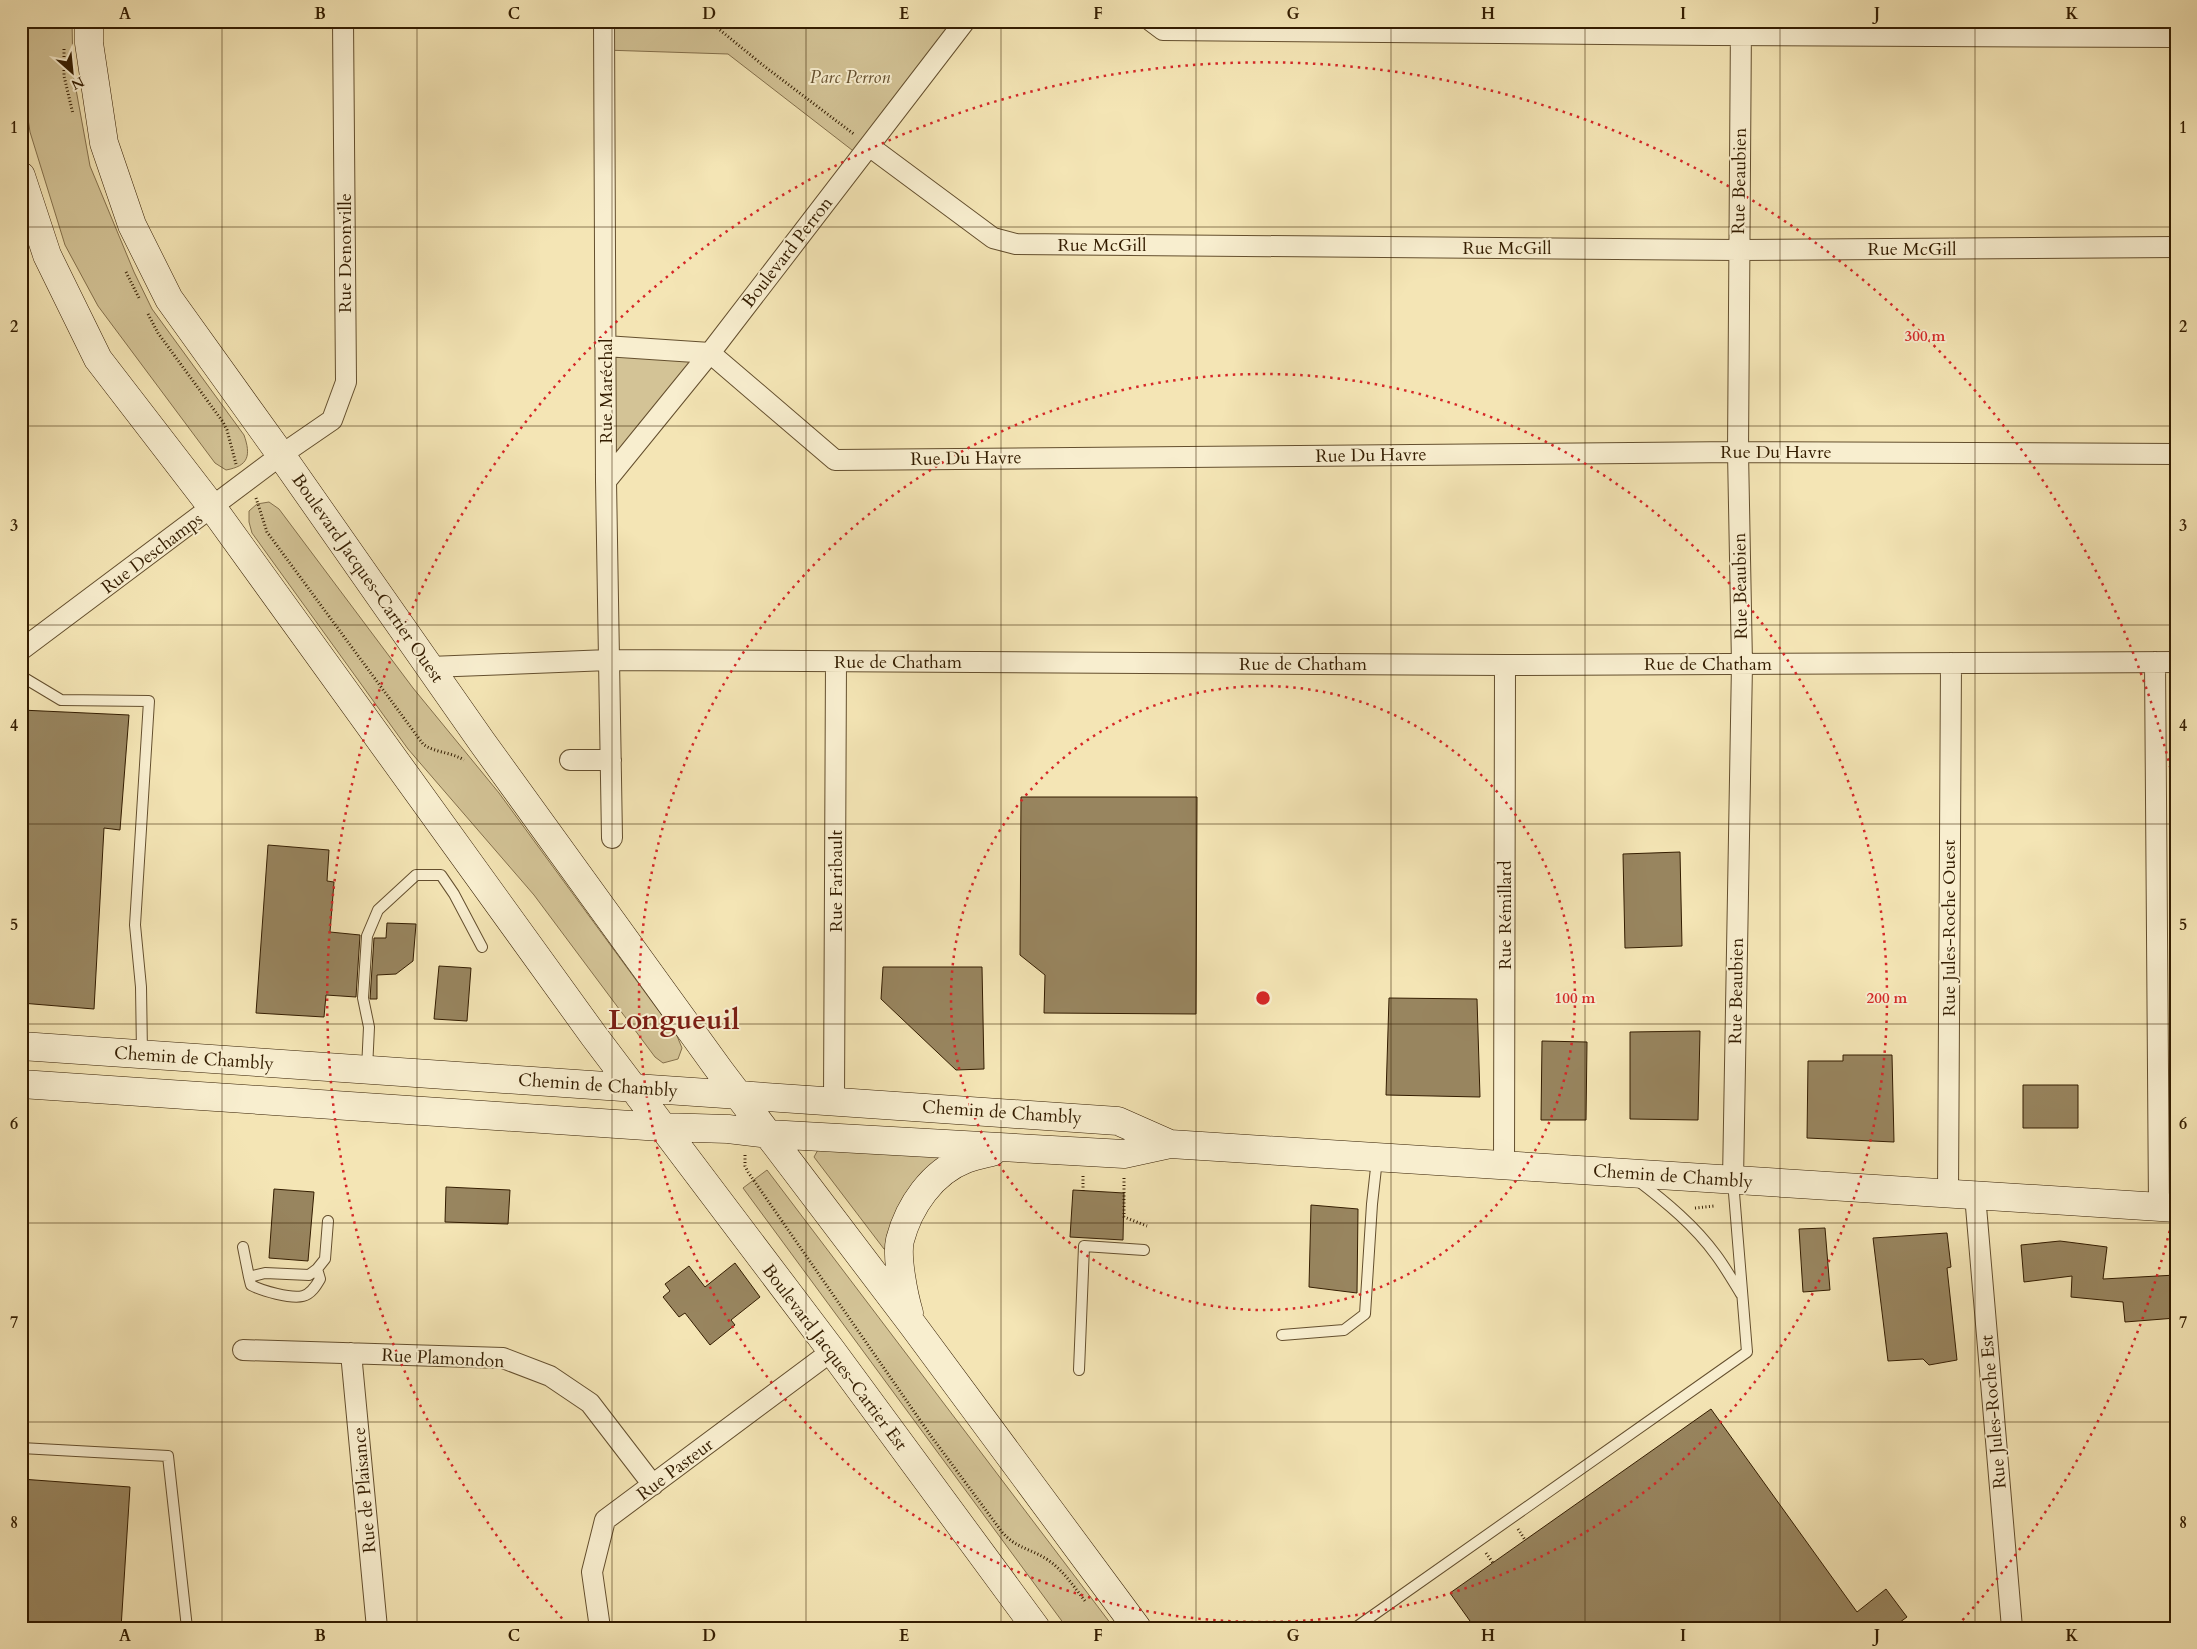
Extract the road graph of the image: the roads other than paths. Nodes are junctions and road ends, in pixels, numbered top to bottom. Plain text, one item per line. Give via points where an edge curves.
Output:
1 (89, 21) edge
2 (343, 21) edge
3 (604, 21) edge
4 (965, 21) edge
5 (1151, 21) edge
6 (1741, 28) edge
7 (2176, 36) edge
8 (869, 146) junction
9 (21, 176) edge
10 (2176, 247) edge
11 (1738, 250) junction
12 (605, 346) junction
13 (710, 354) junction
14 (1738, 452) junction
15 (2176, 454) edge
16 (281, 455) junction
17 (606, 481) junction
18 (212, 507) junction
19 (21, 650) edge
20 (609, 660) junction
21 (836, 662) junction
22 (2155, 662) junction
23 (2176, 662) edge
24 (1951, 663) junction
25 (1742, 664) junction
26 (1505, 665) junction
27 (430, 667) junction
28 (21, 676) edge
29 (570, 760) dead end
30 (611, 760) junction
31 (612, 838) dead end
32 (482, 947) dead end
33 (594, 1036) junction
34 (21, 1046) edge
35 (142, 1054) junction
36 (367, 1069) junction
37 (576, 1083) junction
38 (21, 1084) edge
39 (632, 1087) junction
40 (737, 1094) junction
41 (834, 1100) junction
42 (661, 1126) junction
43 (768, 1134) junction
44 (1170, 1144) junction
45 (1012, 1148) junction
46 (1377, 1157) junction
47 (1504, 1165) junction
48 (1629, 1174) junction
49 (1733, 1180) junction
50 (1948, 1194) junction
51 (1975, 1196) junction
52 (2168, 1208) edge
53 (328, 1220) dead end
54 (243, 1247) dead end
55 (1144, 1250) dead end
56 (317, 1269) junction
57 (249, 1277) junction
58 (1742, 1297) junction
59 (912, 1324) junction
60 (1282, 1335) dead end
61 (243, 1350) dead end
62 (832, 1351) junction
63 (351, 1353) junction
64 (1079, 1370) dead end
65 (21, 1448) edge
66 (653, 1486) junction
67 (187, 1628) edge
68 (377, 1628) edge
69 (600, 1628) edge
70 (1036, 1628) edge
71 (1137, 1628) edge
72 (1355, 1628) edge
73 (2012, 1628) edge

1 - 16 main road, Boulevard Jacques-Cartier Ouest via 89,43 104,143 132,225 169,299
2 - 16 street, Rue Denonville via 346,382 332,420
3 - 12 street, Rue Maréchal
4 - 8 street, Boulevard Perron
5 - 6 street via 1163,30
6 - 7 street
6 - 11 street, Rue Beaubien
8 - 11 street, Rue McGill via 993,238 1016,244
8 - 13 street, Boulevard Perron
9 - 18 main road via 47,255 98,359
10 - 11 street, Rue McGill
11 - 14 street, Rue Beaubien
12 - 13 street
12 - 17 street, Rue Maréchal
13 - 14 street, Rue Du Havre via 835,460
13 - 17 street, Boulevard Perron
14 - 15 street, Rue Du Havre
14 - 25 street, Rue Beaubien
16 - 18 street, Rue Deschamps
16 - 27 main road, Boulevard Jacques-Cartier Ouest
17 - 20 street, Rue Maréchal
18 - 19 street, Rue Deschamps
18 - 33 main road
20 - 21 street, Rue de Chatham
20 - 27 street, Rue de Chatham
20 - 30 street, Rue Maréchal
21 - 26 street, Rue de Chatham
21 - 41 street, Rue Faribault
22 - 23 street, Rue de Chatham
22 - 24 street, Rue de Chatham
22 - 52 street
24 - 25 street, Rue de Chatham
24 - 50 street, Rue Jules-Roche Ouest
25 - 26 street, Rue de Chatham
25 - 49 street, Rue Beaubien
26 - 47 street, Rue Rémillard
27 - 40 main road, Boulevard Jacques-Cartier Ouest
28 - 35 lane via 61,700 149,701 134,925 142,987
29 - 30 street
30 - 31 street, Rue Maréchal
32 - 36 lane via 441,875 416,875 378,910 367,936 363,998 368,1027
33 - 37 main road via 591,1067
33 - 39 main road
34 - 35 main road, Chemin de Chambly
35 - 36 main road, Chemin de Chambly
36 - 37 main road, Chemin de Chambly
37 - 39 main road, Chemin de Chambly
38 - 42 main road, Chemin de Chambly
39 - 40 main road, Chemin de Chambly
39 - 42 main road, Boulevard Jacques-Cartier Est
40 - 41 main road, Chemin de Chambly
40 - 43 main road
41 - 44 main road, Chemin de Chambly via 1118,1121
42 - 43 main road, Chemin de Chambly
42 - 62 main road, Boulevard Jacques-Cartier Est
43 - 45 main road, Chemin de Chambly
43 - 59 main road
44 - 45 main road, Chemin de Chambly via 1124,1154
44 - 46 main road, Chemin de Chambly
45 - 59 main road via 964,1160 935,1178 914,1206 900,1242 902,1291
46 - 47 main road, Chemin de Chambly
46 - 60 lane via 1365,1314 1344,1330
47 - 48 main road, Chemin de Chambly
48 - 49 main road, Chemin de Chambly
48 - 58 lane via 1692,1227 1716,1254
49 - 50 main road, Chemin de Chambly
49 - 58 lane
50 - 51 main road, Chemin de Chambly
51 - 52 main road, Chemin de Chambly
51 - 73 street, Rue Jules-Roche Est
53 - 56 lane via 325,1259
54 - 57 lane
55 - 64 lane via 1084,1246
56 - 57 lane via 309,1275 265,1273
56 - 57 lane via 320,1279 314,1289 303,1296 264,1292 251,1285
58 - 72 lane via 1747,1352
59 - 71 main road
61 - 63 street, Rue Plamondon
62 - 66 street, Rue Pasteur
62 - 70 main road, Boulevard Jacques-Cartier Est
63 - 66 street, Rue Plamondon via 503,1358 550,1376 590,1403
63 - 68 street, Rue de Plaisance
65 - 67 lane via 168,1456
66 - 69 street, Rue Pasteur via 605,1520 592,1572

